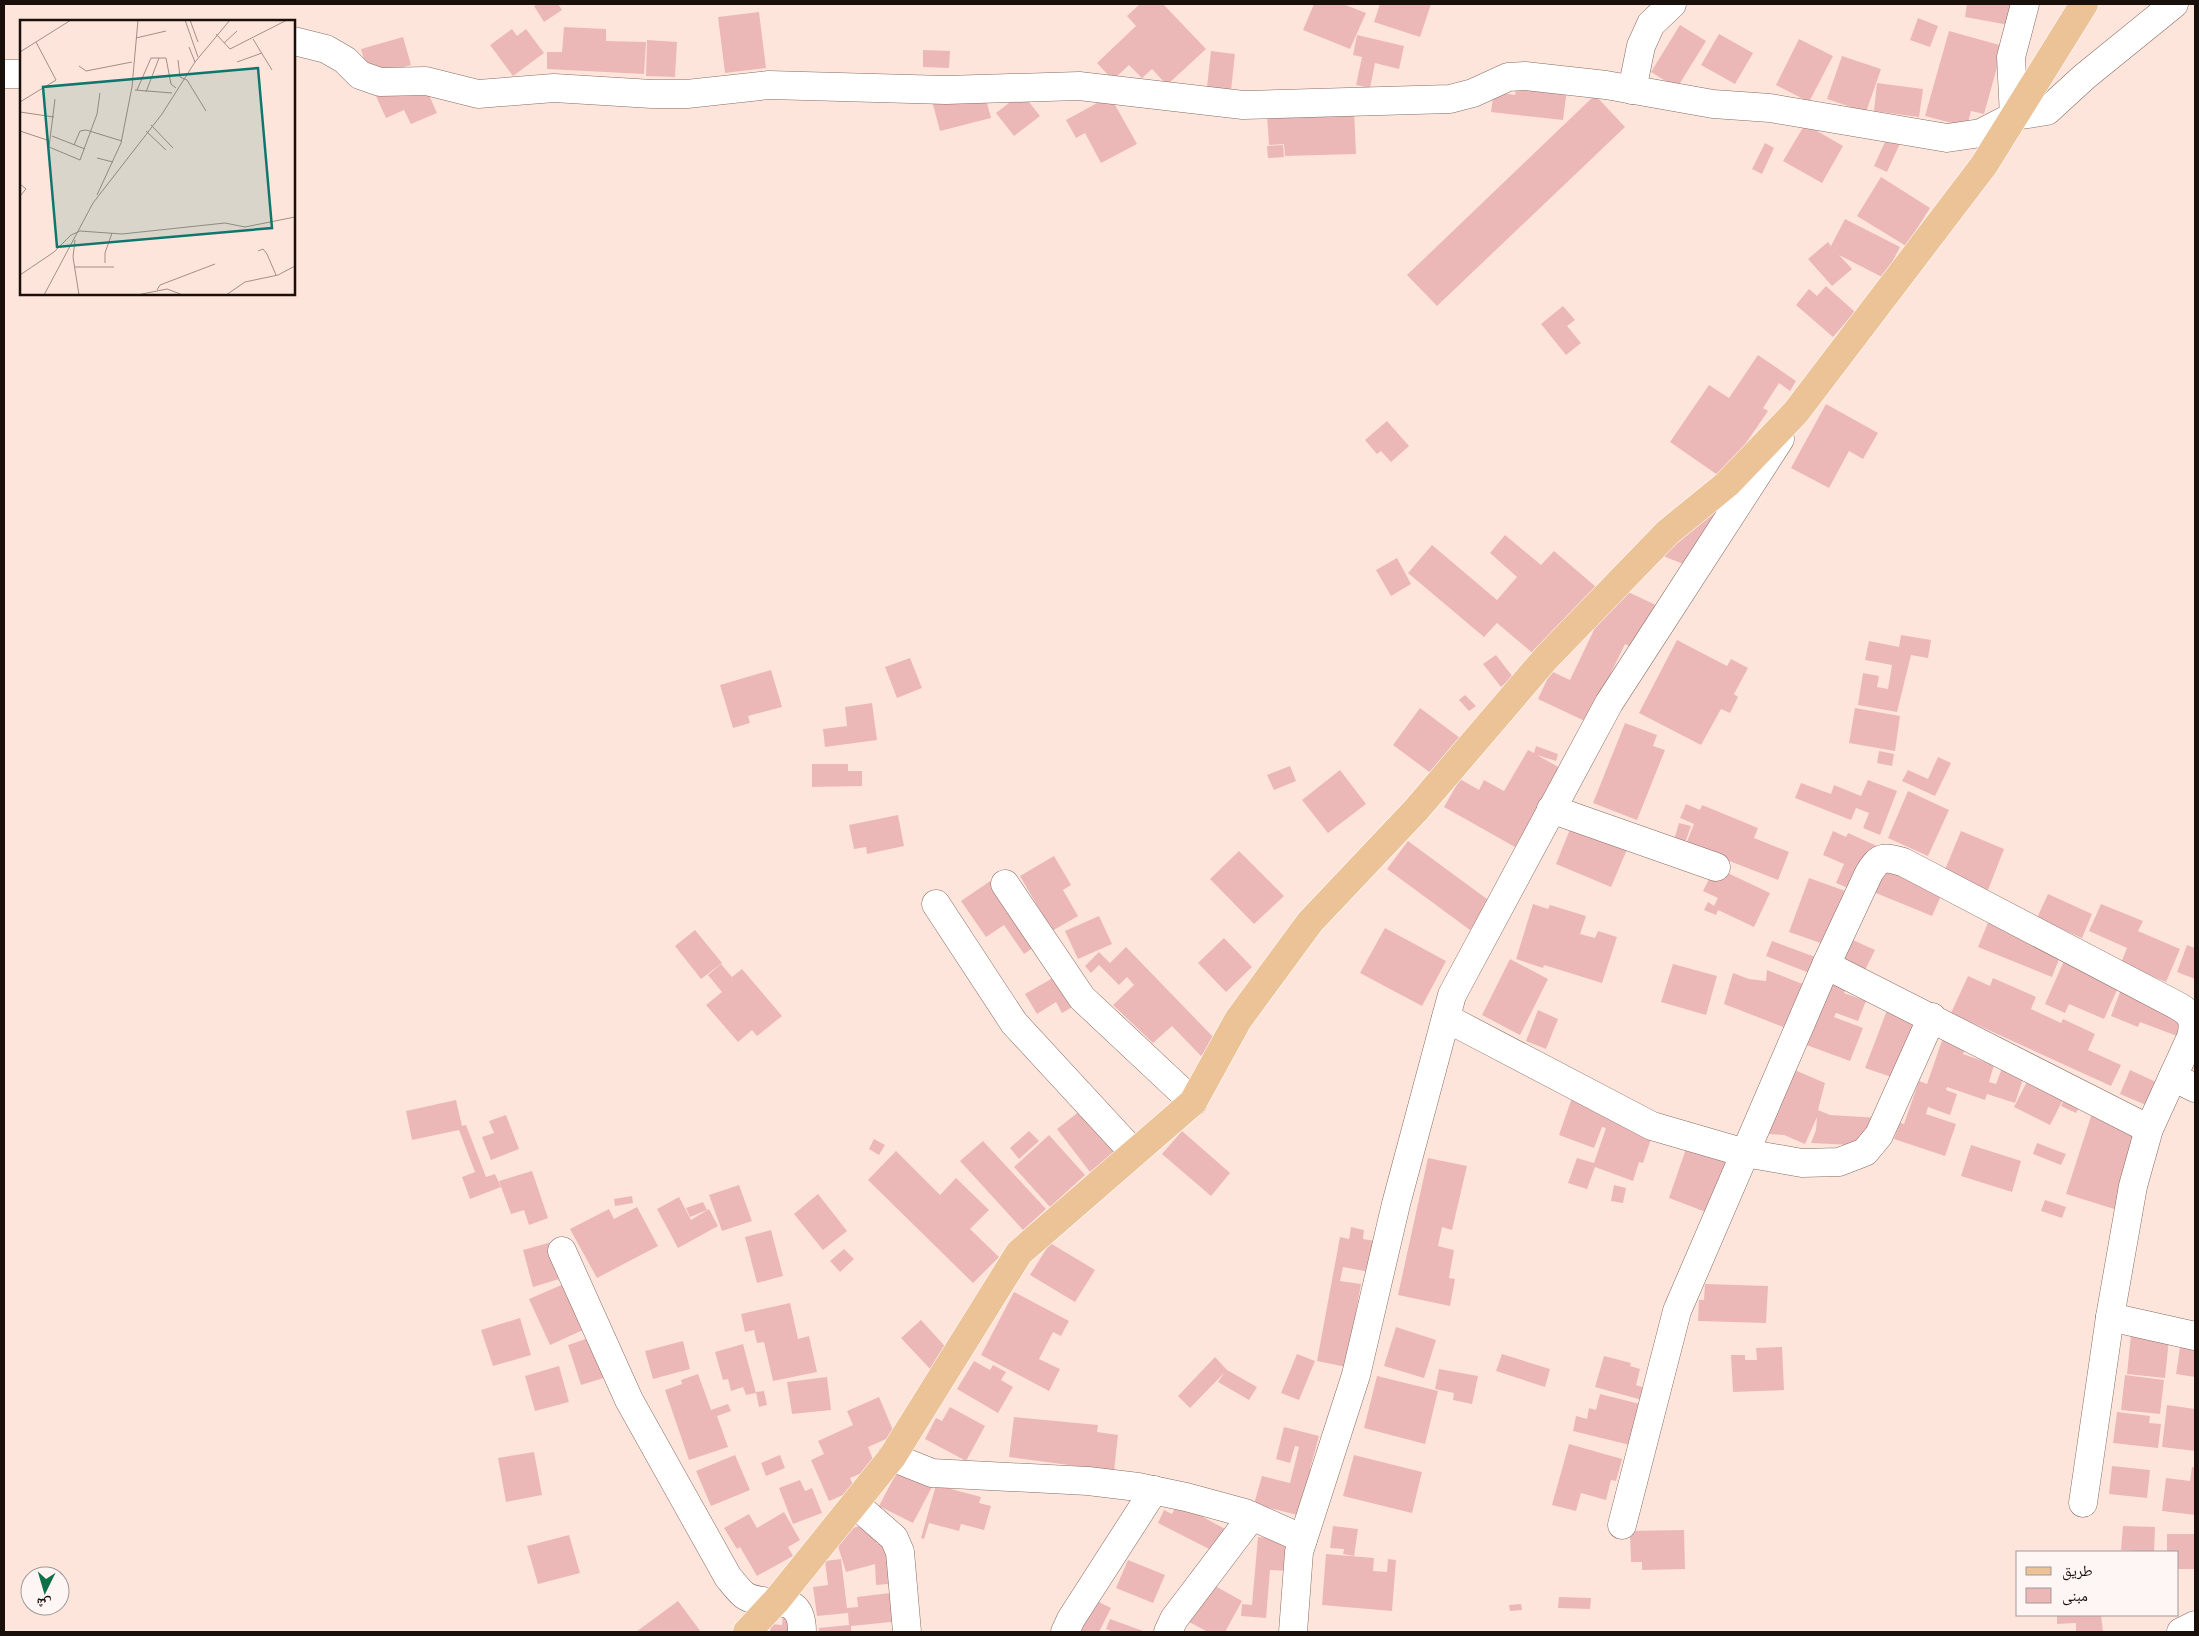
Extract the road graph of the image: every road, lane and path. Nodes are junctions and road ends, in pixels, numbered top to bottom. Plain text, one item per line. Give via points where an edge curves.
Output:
1 (1672, 4) edge
2 (2025, 4) edge
3 (2084, 4) edge
4 (2174, 4) edge
5 (295, 41) edge
6 (4, 74) edge
7 (20, 74) edge
8 (1632, 90) junction
9 (2014, 116) junction
10 (1796, 412) junction
11 (1551, 809) junction
12 (1716, 867) dead end
13 (1006, 884) dead end
14 (936, 904) dead end
15 (1826, 965) junction
16 (1932, 1017) junction
17 (1446, 1018) junction
18 (2184, 1083) edge
19 (1193, 1102) junction
20 (2149, 1129) junction
21 (1134, 1153) junction
22 (1745, 1153) junction
23 (562, 1250) dead end
24 (2110, 1317) junction
25 (2195, 1336) edge
26 (892, 1457) junction
27 (1154, 1490) junction
28 (855, 1504) junction
29 (2083, 1504) dead end
30 (1252, 1516) junction
31 (1622, 1525) dead end
32 (1303, 1539) junction
33 (776, 1601) junction
34 (2195, 1625) edge
35 (748, 1632) edge
36 (802, 1632) edge
37 (907, 1632) edge
38 (1065, 1632) edge
39 (1168, 1632) edge
40 (1293, 1632) edge
41 (2180, 1632) edge

1 - 8 street via 1651,24 1641,46
2 - 9 street via 2012,57
3 - 9 main road
4 - 9 street via 2047,111
5 - 8 street via 326,49 345,60 360,75 380,82 426,81 478,94 554,88 687,94 768,85 946,90 1079,86 1243,105 1450,99 1508,78 1525,76
6 - 7 street
8 - 9 street via 1713,104 1770,108 1946,138 1981,133
9 - 10 main road via 1984,165
10 - 11 street via 1609,703
10 - 19 main road via 1727,484 1668,532 1546,658 1416,810 1310,922 1238,1020
11 - 12 street
11 - 17 street via 1452,995
13 - 19 street via 1082,998
14 - 21 street via 1014,1023
15 - 16 street
15 - 18 street via 1876,861 1886,857 1904,862 2189,1013 2194,1022
15 - 22 street
16 - 20 street
16 - 22 street via 1879,1135 1865,1152 1839,1162 1802,1163
17 - 22 street via 1652,1126
17 - 32 street via 1396,1204 1356,1375
18 - 20 street
19 - 21 main road
20 - 24 street via 2133,1186
21 - 26 main road via 1019,1253
22 - 31 street via 1677,1311
23 - 33 street via 629,1400 728,1576 744,1595 755,1600
24 - 25 street
24 - 29 street
26 - 27 street via 932,1474 1088,1481
26 - 28 main road
27 - 30 street
27 - 38 street
28 - 33 main road
28 - 37 street via 894,1538 900,1552
30 - 32 street
30 - 39 street via 1174,1619
32 - 40 street via 1299,1552
33 - 35 main road
33 - 36 street via 793,1606 799,1612
34 - 41 street

